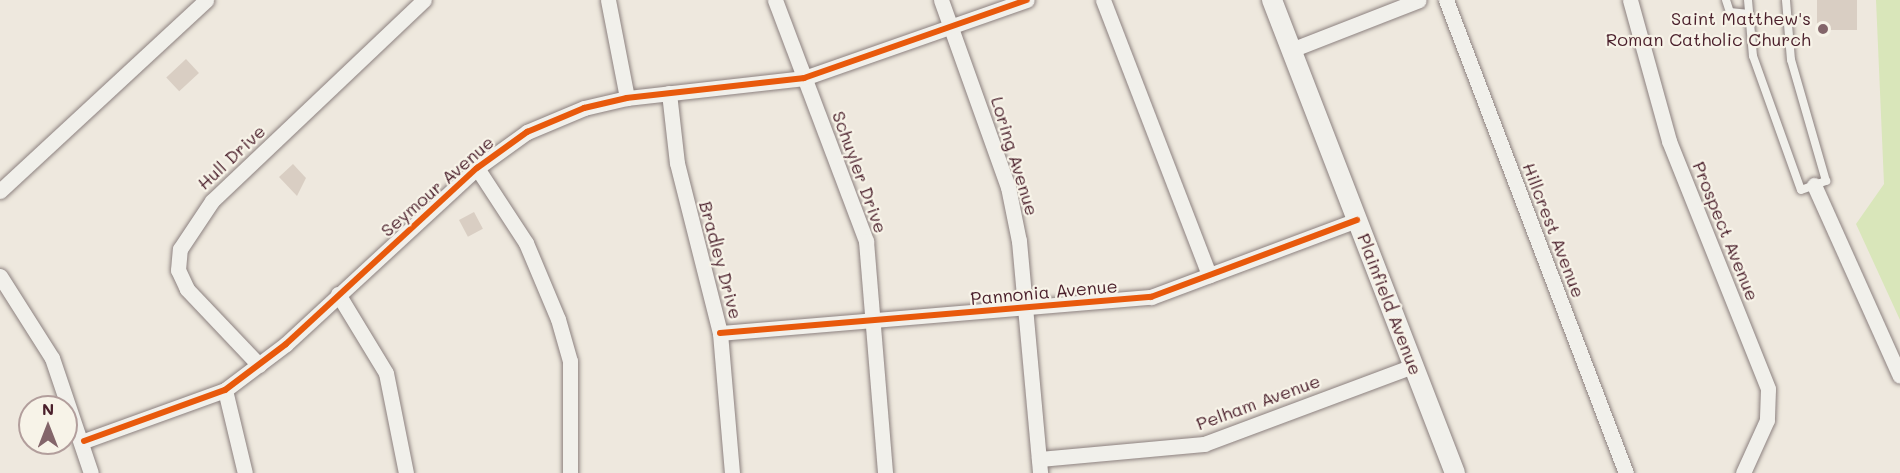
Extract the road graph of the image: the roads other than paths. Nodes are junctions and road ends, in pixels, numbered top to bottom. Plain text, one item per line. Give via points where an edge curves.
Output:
1 (206, 0) edge
2 (423, 0) edge
3 (608, 0) edge
4 (775, 0) edge
5 (940, 0) edge
6 (1027, 0) edge
7 (1103, 0) edge
8 (1272, 0) edge
9 (1419, 0) edge
10 (1446, 0) edge
11 (1630, 0) edge
12 (1726, 0) edge
13 (1748, 0) edge
14 (1786, 0) edge
15 (1749, 14) junction
16 (952, 28) junction
17 (1291, 50) junction
18 (804, 78) junction
19 (669, 93) junction
20 (627, 98) junction
21 (477, 168) junction
22 (1814, 185) junction
23 (0, 191) edge
24 (1357, 220) junction
25 (1209, 274) junction
26 (0, 276) edge
27 (338, 294) junction
28 (1024, 310) junction
29 (872, 322) junction
30 (720, 333) junction
31 (259, 365) junction
32 (1413, 366) junction
33 (1900, 376) edge
34 (225, 390) junction
35 (84, 441) junction
36 (1040, 466) edge
37 (1749, 472) edge
38 (91, 473) edge
39 (246, 473) edge
40 (406, 473) edge
41 (570, 473) edge
42 (732, 473) edge
43 (885, 473) edge
44 (1455, 473) edge
45 (1626, 473) edge

1 - 23 street
2 - 31 street, Hull Drive via 191,224 180,249 178,270 187,289
3 - 20 street
4 - 18 street, Schuyler Drive
5 - 16 street, Loring Avenue
6 - 16 street, Seymour Avenue
7 - 25 street
8 - 17 street, Plainfield Avenue
9 - 17 street
10 - 45 street, Hillcrest Avenue
11 - 37 street, Prospect Avenue via 1669,141 1768,389 1767,420
12 - 15 lane via 1730,12
13 - 15 lane
14 - 22 lane via 1791,60 1826,181
15 - 22 lane via 1754,56 1801,190
16 - 18 street, Seymour Avenue
16 - 28 street, Loring Avenue via 1008,187 1019,241
17 - 24 street, Plainfield Avenue
18 - 19 street, Seymour Avenue
18 - 29 street, Schuyler Drive via 866,241
19 - 20 street, Seymour Avenue
19 - 30 street, Bradley Drive via 680,172
20 - 21 street, Seymour Avenue via 584,108 527,132
21 - 27 street, Seymour Avenue
21 - 41 street via 526,243 558,319 570,361
22 - 33 street
24 - 25 street, Pannonia Avenue
24 - 32 street, Plainfield Avenue
25 - 28 street, Pannonia Avenue via 1151,297
26 - 35 street via 52,358
27 - 31 street, Seymour Avenue
27 - 40 street via 386,373
28 - 29 street, Pannonia Avenue
28 - 36 street, Loring Avenue
29 - 30 street, Pannonia Avenue
29 - 43 street, Schuyler Drive
30 - 42 street, Bradley Drive
31 - 34 street, Seymour Avenue
32 - 36 street, Pelham Avenue via 1204,444
32 - 44 street, Plainfield Avenue
34 - 35 street, Seymour Avenue
34 - 39 street
35 - 38 street

